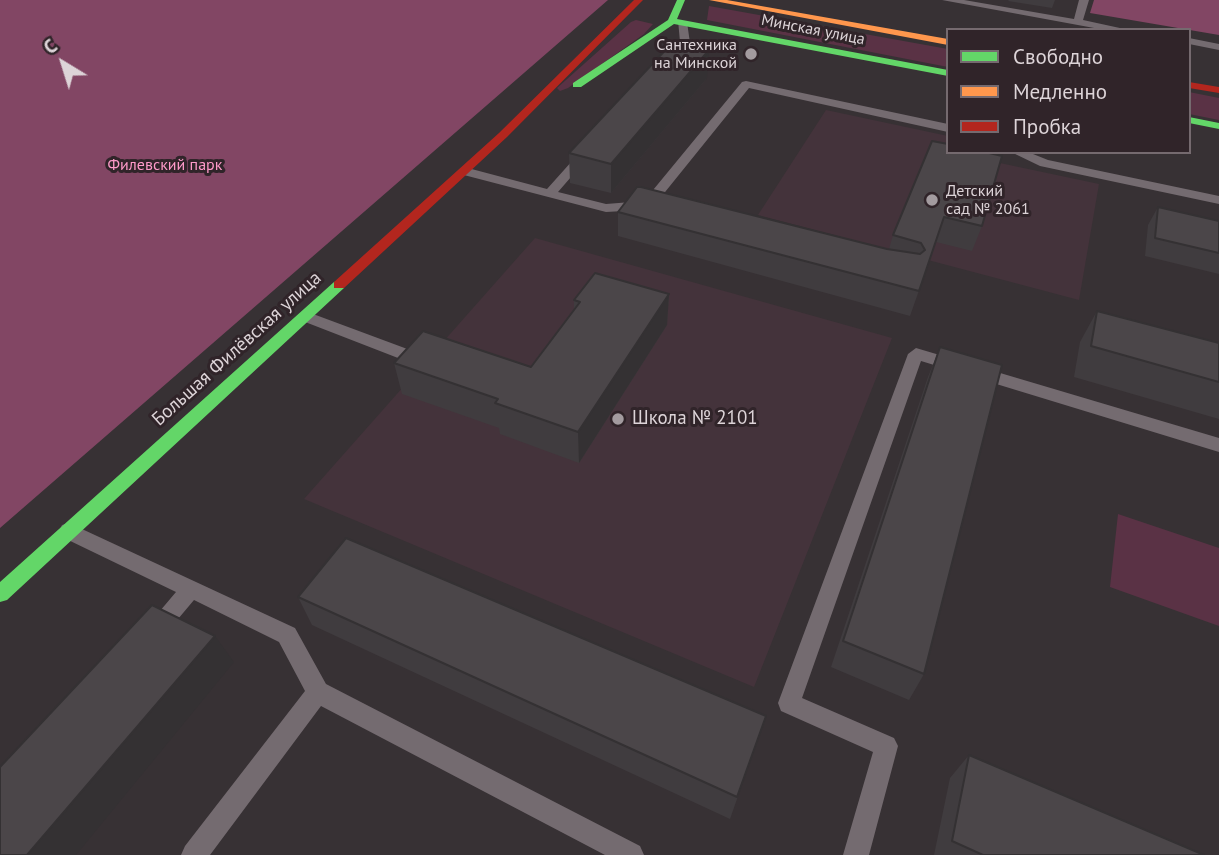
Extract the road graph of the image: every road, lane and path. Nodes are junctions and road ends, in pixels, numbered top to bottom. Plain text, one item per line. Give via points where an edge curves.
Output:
1 (639, 0) edge
2 (652, 0) edge
3 (712, 0) edge
4 (783, 0) edge
5 (947, 0) edge
6 (1083, 0) edge
7 (730, 4) junction
8 (678, 13) edge
9 (623, 15) junction
10 (1078, 22) junction
11 (1112, 28) edge
12 (946, 29) edge
13 (1191, 41) edge
14 (946, 42) edge
15 (1219, 47) edge
16 (661, 69) edge
17 (1191, 71) edge
18 (946, 73) edge
19 (1219, 76) edge
20 (1191, 85) edge
21 (1219, 90) edge
22 (1191, 120) edge
23 (1219, 126) edge
24 (946, 128) edge
25 (503, 135) junction
26 (591, 148) edge
27 (1022, 154) edge
28 (464, 171) junction
29 (550, 193) junction
30 (1219, 200) edge
31 (649, 204) junction
32 (674, 211) edge
33 (305, 316) junction
34 (404, 354) edge
35 (1219, 445) edge
36 (69, 531) junction
37 (191, 589) junction
38 (0, 594) edge
39 (136, 650) edge
40 (318, 692) junction
41 (194, 855) edge
42 (631, 855) edge
43 (856, 855) edge

1 - 9 street, Большая Филёвская улица
2 - 9 street, Большая Филёвская улица
3 - 7 street, Минская улица
4 - 12 street, Минская улица
5 - 10 lane
6 - 10 lane
7 - 8 street via 708,4
7 - 14 street, Минская улица
8 - 16 lane via 685,43
8 - 18 street, Минская улица
8 - 25 street, Большая Филёвская улица
9 - 25 street, Большая Филёвская улица
10 - 11 lane
13 - 15 lane
17 - 19 street
20 - 21 street
22 - 23 street
24 - 31 lane via 746,84
25 - 28 street, Большая Филёвская улица
26 - 29 lane via 558,176
27 - 30 lane via 1044,163
28 - 29 lane
28 - 33 street, Большая Филёвская улица
29 - 31 lane via 606,208
31 - 32 lane
33 - 34 lane
33 - 36 street, Большая Филёвская улица
35 - 43 lane via 916,355 789,703 886,746
36 - 37 lane
36 - 38 street, Большая Филёвская улица
37 - 39 lane
37 - 40 lane via 287,635
40 - 41 lane
40 - 42 lane

